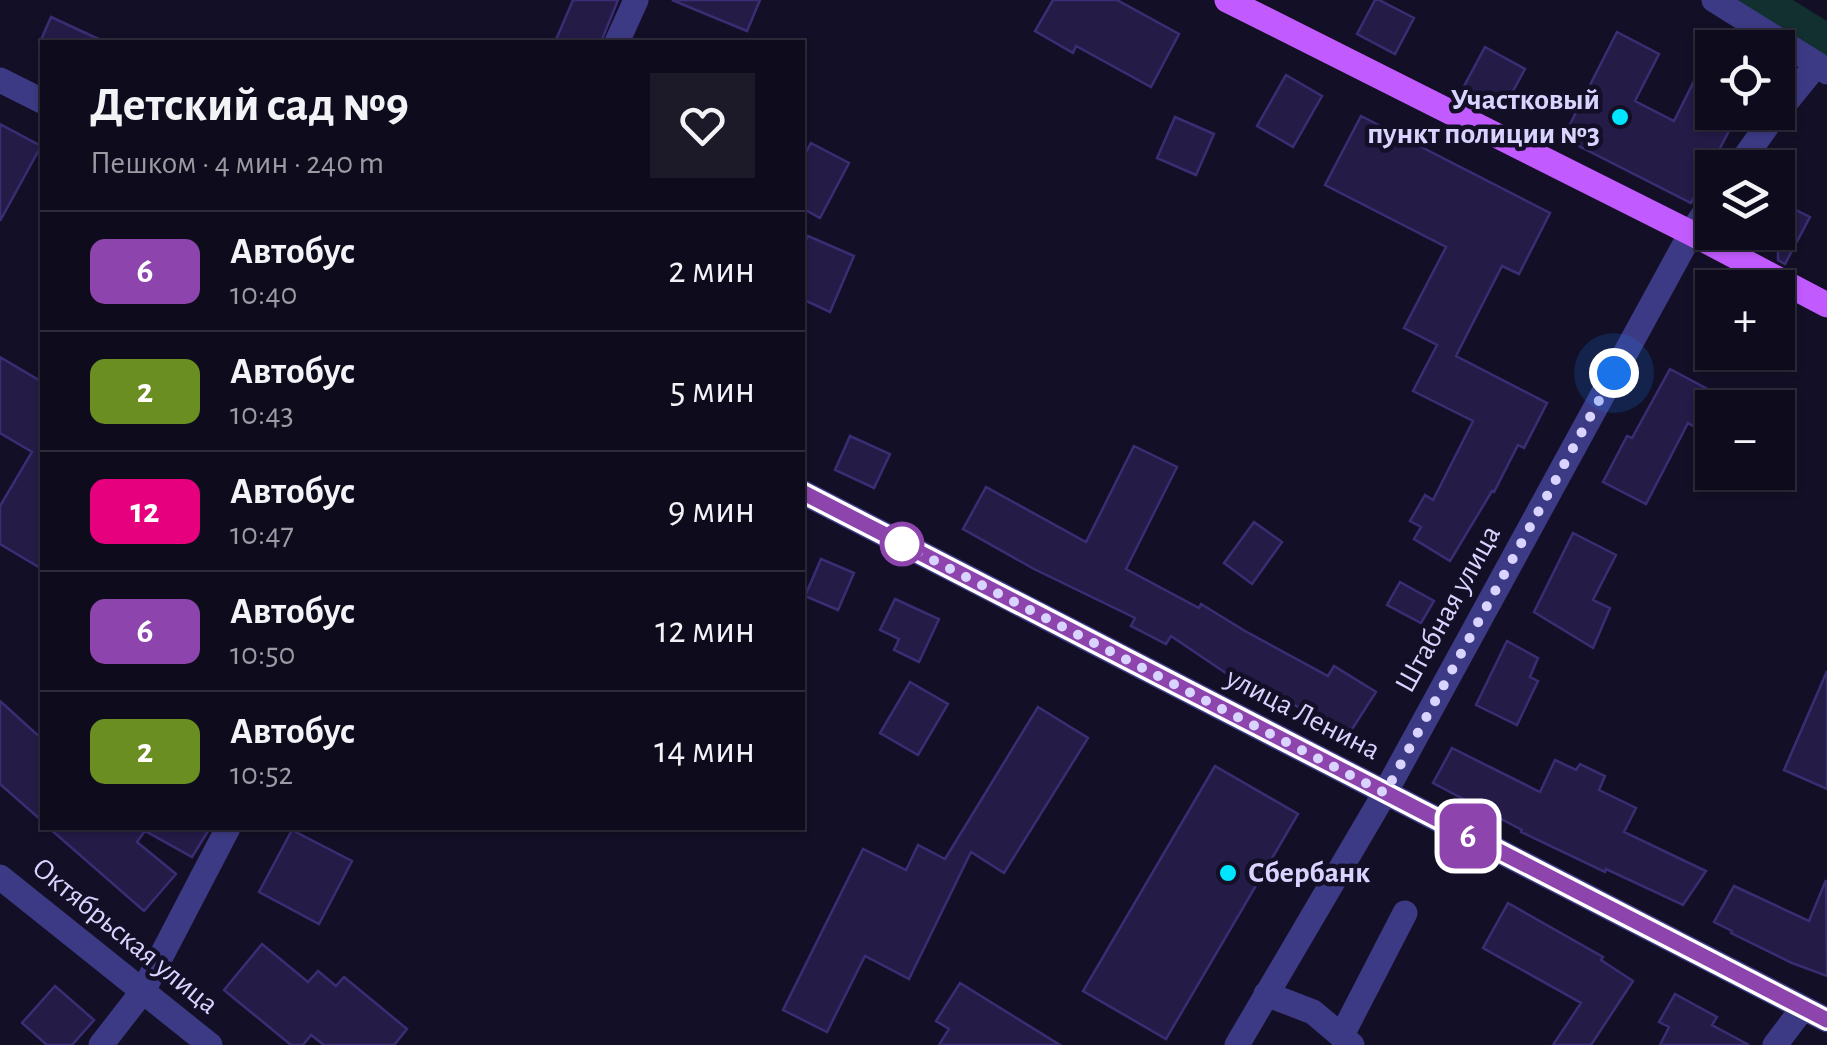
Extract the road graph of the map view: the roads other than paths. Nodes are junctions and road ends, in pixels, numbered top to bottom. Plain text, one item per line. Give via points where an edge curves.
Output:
1 (636, 0) edge
2 (1227, 0) edge
3 (1714, 0) edge
4 (618, 40) edge
5 (1822, 68) edge
6 (0, 80) edge
7 (1795, 94) edge
8 (40, 101) edge
9 (1695, 227) edge
10 (1691, 233) junction
11 (1827, 305) edge
12 (805, 494) edge
13 (1385, 793) junction
14 (227, 830) edge
15 (0, 877) edge
16 (1405, 913) dead end
17 (143, 991) junction
18 (1266, 994) junction
19 (1803, 1008) junction
20 (1827, 1020) edge
21 (1347, 1040) edge
22 (101, 1045) edge
23 (210, 1045) edge
24 (1237, 1045) edge
25 (1775, 1045) edge

1 - 4 street
2 - 10 main road
3 - 5 street
5 - 7 street
6 - 8 street
9 - 10 street, Штабная улица
10 - 11 main road
10 - 13 street, Штабная улица
12 - 13 street, улица Ленина
13 - 18 street, Штабная улица
13 - 19 street, улица Ленина
14 - 17 street
15 - 17 street, Октябрьская улица
16 - 21 street
17 - 22 street
17 - 23 street, Октябрьская улица
18 - 21 street via 1313,1012
18 - 24 street, Штабная улица
19 - 20 street, улица Ленина
19 - 25 street

